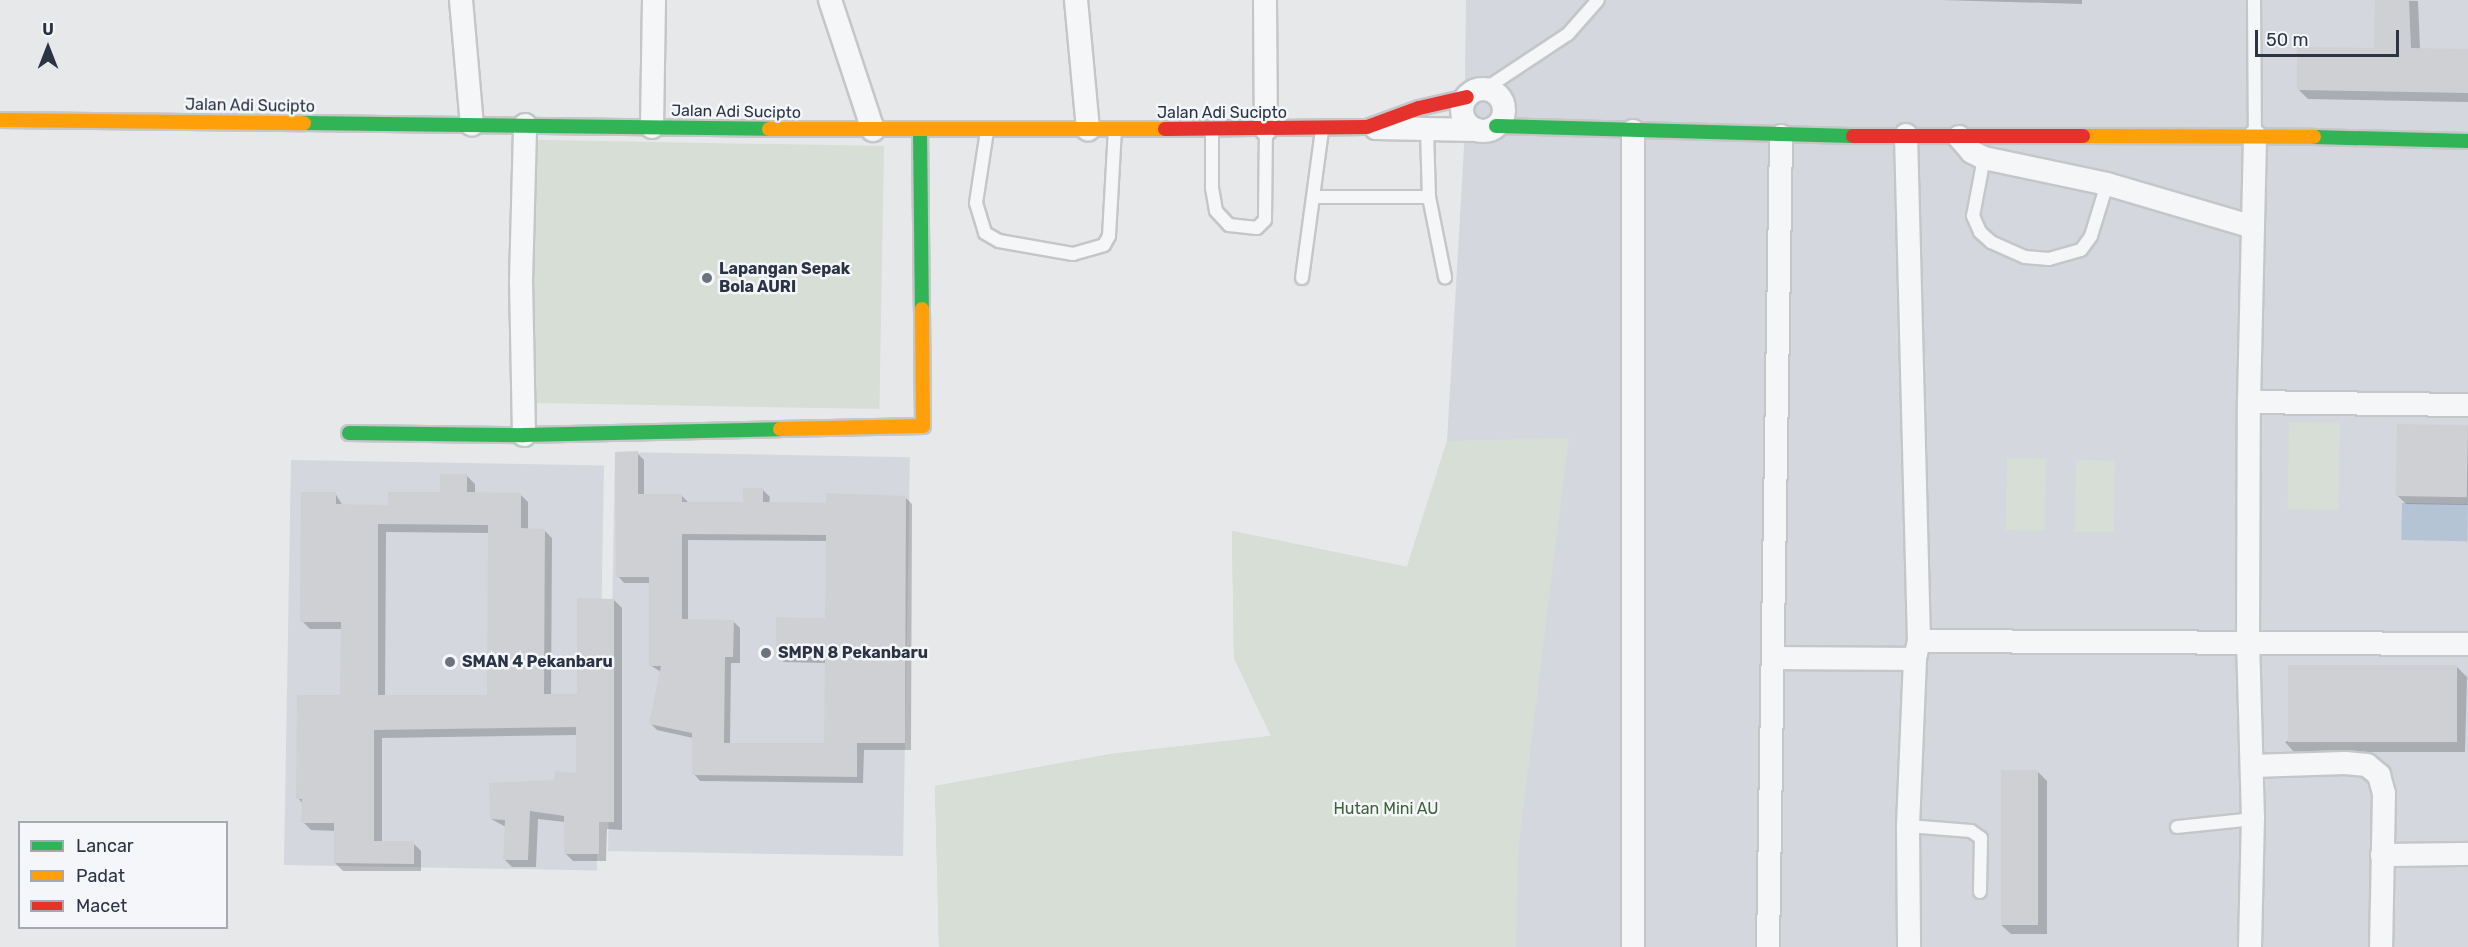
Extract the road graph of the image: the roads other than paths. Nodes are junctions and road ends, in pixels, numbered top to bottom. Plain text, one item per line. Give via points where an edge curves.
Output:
1 (461, 0) edge
2 (654, 0) edge
3 (830, 0) edge
4 (1076, 0) edge
5 (1265, 0) edge
6 (1598, 0) edge
7 (2254, 0) edge
8 (1476, 93) junction
9 (0, 120) edge
10 (471, 125) junction
11 (525, 125) junction
12 (1367, 127) junction
13 (652, 128) junction
14 (1322, 128) junction
15 (1487, 128) junction
16 (920, 129) junction
17 (1088, 129) junction
18 (1266, 129) junction
19 (873, 130) junction
20 (987, 130) junction
21 (1115, 130) junction
22 (1212, 130) junction
23 (1427, 131) junction
24 (1633, 131) junction
25 (1906, 135) junction
26 (1781, 136) junction
27 (2255, 136) junction
28 (1959, 137) junction
29 (2468, 141) edge
30 (1984, 158) junction
31 (2107, 184) junction
32 (1315, 197) junction
33 (1429, 197) junction
34 (2253, 227) junction
35 (1445, 277) dead end
36 (1302, 278) dead end
37 (2249, 402) junction
38 (2468, 405) edge
39 (349, 433) dead end
40 (524, 435) junction
41 (2248, 642) junction
42 (2468, 644) edge
43 (1917, 650) junction
44 (1774, 658) junction
45 (2252, 766) junction
46 (2253, 819) junction
47 (1908, 826) junction
48 (2177, 827) dead end
49 (2468, 854) edge
50 (2382, 855) junction
51 (1980, 892) dead end
52 (1633, 947) edge
53 (1768, 947) edge
54 (1909, 947) edge
55 (2250, 947) edge
56 (2381, 947) edge

1 - 10 street
2 - 13 street
3 - 19 street
4 - 17 street
5 - 18 street
6 - 8 lane, Jalan Adi Sucipto via 1568,34
7 - 27 lane
8 - 12 street, Jalan Adi Sucipto
8 - 15 street via 1463,116
8 - 15 street via 1503,100 1504,114
9 - 10 street, Jalan Adi Sucipto
10 - 11 street, Jalan Adi Sucipto
11 - 13 street, Jalan Adi Sucipto
11 - 40 street via 521,282
12 - 14 street, Jalan Adi Sucipto
12 - 23 street
13 - 19 street, Jalan Adi Sucipto
14 - 18 street, Jalan Adi Sucipto
14 - 32 lane
15 - 23 street
15 - 24 street
16 - 19 street, Jalan Adi Sucipto
16 - 20 street, Jalan Adi Sucipto
16 - 40 street via 923,426
17 - 20 street, Jalan Adi Sucipto
17 - 21 street, Jalan Adi Sucipto
18 - 22 street, Jalan Adi Sucipto
18 - 22 lane via 1265,220 1257,228 1229,225 1216,211
20 - 21 lane via 976,203 985,233 999,241 1073,254 1104,245 1109,236
21 - 22 street, Jalan Adi Sucipto
23 - 33 lane
24 - 26 street
24 - 52 street
25 - 26 street
25 - 28 street
25 - 43 street
26 - 44 street
27 - 28 street
27 - 29 street
27 - 34 street
28 - 30 street via 1972,152
30 - 31 street
30 - 31 lane via 1974,208 1980,232 1999,246 2025,257 2049,259 2081,250 2091,236
31 - 34 street
32 - 33 lane
32 - 36 lane
33 - 35 lane
34 - 37 street
37 - 38 street
37 - 41 street
39 - 40 street
41 - 42 street
41 - 43 street
41 - 45 street
43 - 44 street
43 - 47 street
44 - 53 street
45 - 46 street
45 - 50 street via 2367,765 2379,775 2384,794
46 - 48 lane
46 - 55 street
47 - 51 lane via 1971,831 1981,838
47 - 54 street
49 - 50 street
50 - 56 street

